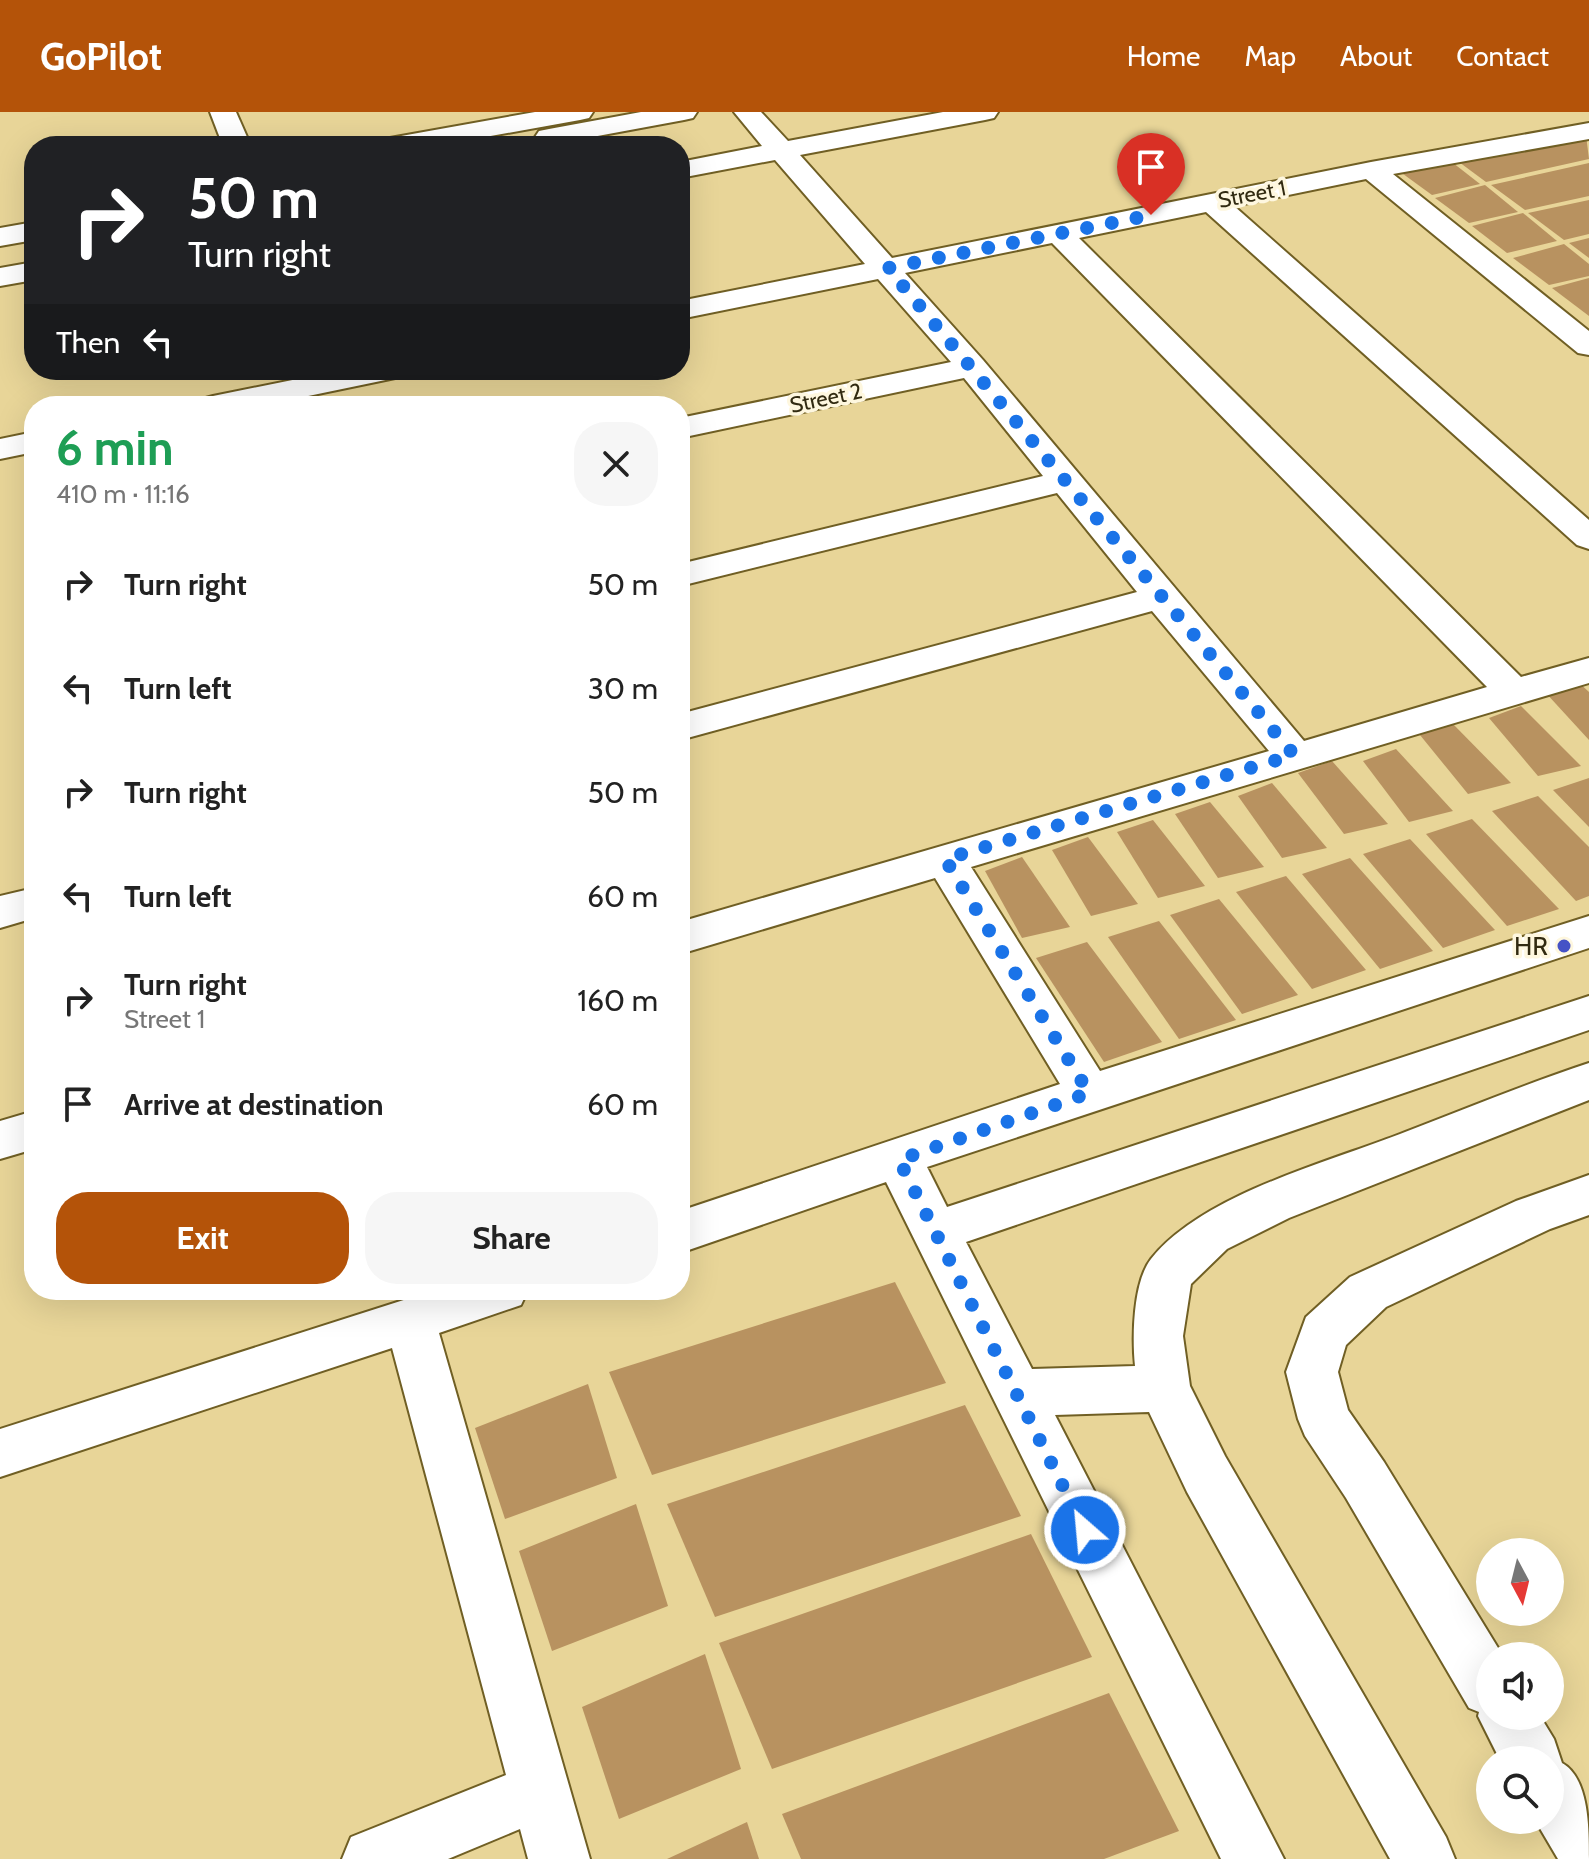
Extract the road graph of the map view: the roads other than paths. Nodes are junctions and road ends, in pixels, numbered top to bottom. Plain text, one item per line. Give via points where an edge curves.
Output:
1 (223, 112) edge
2 (580, 112) edge
3 (684, 112) edge
4 (747, 112) edge
5 (886, 112) edge
6 (985, 112) edge
7 (1589, 131) edge
8 (233, 136) edge
9 (446, 136) edge
10 (553, 136) edge
11 (774, 143) junction
12 (690, 149) edge
13 (690, 167) edge
14 (1371, 170) junction
15 (1212, 202) junction
16 (24, 211) edge
17 (0, 215) edge
18 (24, 233) edge
19 (1059, 234) junction
20 (0, 237) edge
21 (888, 268) junction
22 (24, 273) edge
23 (0, 277) edge
24 (24, 295) edge
25 (0, 299) edge
26 (690, 308) edge
27 (1589, 346) edge
28 (972, 367) junction
29 (346, 380) edge
30 (276, 396) edge
31 (690, 426) edge
32 (24, 444) edge
33 (0, 449) edge
34 (1066, 481) junction
35 (1589, 538) edge
36 (690, 573) edge
37 (1160, 597) junction
38 (1589, 670) edge
39 (1513, 691) junction
40 (690, 724) edge
41 (1294, 755) junction
42 (945, 859) junction
43 (24, 906) edge
44 (0, 912) edge
45 (1589, 932) edge
46 (690, 935) edge
47 (1589, 1013) edge
48 (1589, 1081) edge
49 (1089, 1093) junction
50 (24, 1133) edge
51 (0, 1140) edge
52 (899, 1160) junction
53 (1589, 1195) edge
54 (690, 1229) edge
55 (935, 1232) junction
56 (473, 1300) edge
57 (410, 1321) junction
58 (1164, 1388) junction
59 (1016, 1393) junction
60 (0, 1453) edge
61 (1476, 1665) edge
62 (540, 1791) junction
63 (1564, 1811) edge
64 (1589, 1853) edge
65 (373, 1859) edge
66 (559, 1859) edge
67 (1253, 1859) edge
68 (1424, 1859) edge

1 - 8 street
2 - 9 street
3 - 10 street
4 - 11 street
5 - 11 street
6 - 11 street
7 - 14 street, Street 1
11 - 12 street
11 - 13 street
11 - 21 street
14 - 15 street, Street 1
14 - 27 street
15 - 19 street, Street 1
15 - 35 street
16 - 17 street
18 - 20 street
19 - 21 street, Street 1
19 - 39 street
21 - 26 street, Street 1
21 - 28 street
22 - 23 street
24 - 25 street
28 - 31 street, Street 2
28 - 34 street
29 - 30 street
32 - 33 street
34 - 36 street
34 - 37 street
37 - 40 street
37 - 41 street
38 - 39 street
39 - 41 street
41 - 42 street
42 - 46 street
42 - 49 street
43 - 44 street
45 - 49 street
47 - 55 street
48 - 58 street via 1272,1204 1210,1234 1168,1275 1157,1336
49 - 52 street
50 - 51 street
52 - 54 street
52 - 55 street
53 - 61 street via 1533,1215 1368,1292 1324,1333 1312,1372 1324,1419
55 - 59 street
56 - 57 street
57 - 60 street
57 - 62 street
58 - 59 street
58 - 68 street via 1206,1474
59 - 67 street
62 - 65 street
62 - 66 street
63 - 64 street

